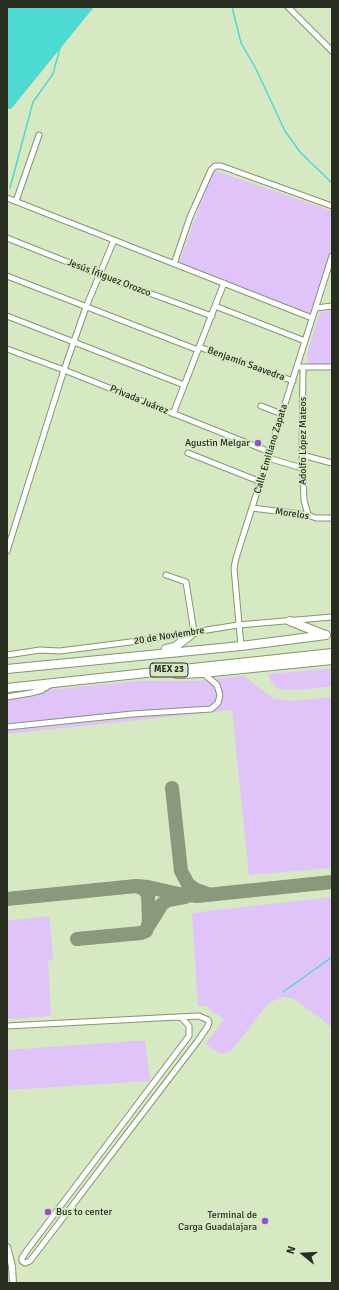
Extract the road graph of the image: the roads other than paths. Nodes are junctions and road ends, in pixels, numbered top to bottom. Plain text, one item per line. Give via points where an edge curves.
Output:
1 (288, 7) edge
2 (332, 51) edge
3 (39, 135) dead end
4 (7, 198) edge
5 (16, 201) junction
6 (332, 206) edge
7 (7, 238) edge
8 (114, 240) junction
9 (332, 256) edge
10 (174, 264) junction
11 (100, 275) junction
12 (7, 276) edge
13 (224, 284) junction
14 (215, 306) junction
15 (332, 306) edge
16 (86, 307) junction
17 (316, 308) junction
18 (7, 316) edge
19 (212, 316) junction
20 (312, 318) junction
21 (305, 341) junction
22 (74, 342) junction
23 (7, 349) edge
24 (199, 349) junction
25 (297, 367) junction
26 (303, 367) junction
27 (332, 367) edge
28 (64, 370) junction
29 (292, 381) junction
30 (184, 385) junction
31 (261, 406) dead end
32 (173, 414) junction
33 (282, 414) junction
34 (270, 452) junction
35 (188, 453) dead end
36 (302, 455) junction
37 (268, 458) junction
38 (332, 463) edge
39 (302, 468) junction
40 (261, 482) junction
41 (252, 508) junction
42 (308, 515) junction
43 (332, 518) edge
44 (7, 551) edge
45 (166, 575) dead end
46 (332, 617) edge
47 (290, 621) junction
48 (238, 625) junction
49 (194, 632) junction
50 (240, 646) junction
51 (332, 653) edge
52 (7, 655) edge
53 (148, 655) junction
54 (332, 660) edge
55 (7, 669) edge
56 (138, 673) junction
57 (203, 673) junction
58 (54, 682) junction
59 (7, 688) edge
60 (7, 698) edge
61 (7, 727) edge
62 (178, 1016) junction
63 (7, 1026) edge
64 (7, 1247) edge
65 (13, 1283) edge

1 - 2 street
3 - 5 street
4 - 5 street
5 - 8 street
6 - 10 street via 215,166 190,217
7 - 11 street, Jesús Íñiguez Orozco
8 - 10 street
8 - 11 street
9 - 17 street, Calle Emiliano Zapata
10 - 13 street
11 - 16 street
11 - 19 street, Jesús Íñiguez Orozco
12 - 16 street, Benjamín Saavedra
13 - 14 street
13 - 20 street
14 - 19 street
14 - 21 street
15 - 17 street
16 - 22 street
16 - 24 street, Benjamín Saavedra
17 - 20 street, Calle Emiliano Zapata
18 - 22 street
19 - 24 street
20 - 21 street, Calle Emiliano Zapata
21 - 25 street, Calle Emiliano Zapata
22 - 28 street
22 - 30 street
23 - 28 street, Privada Juárez
24 - 29 street, Benjamín Saavedra
24 - 30 street
25 - 26 street
25 - 29 street, Calle Emiliano Zapata
26 - 27 street
26 - 36 street, Adolfo López Mateos
28 - 32 street, Privada Juárez
28 - 44 street
29 - 33 street, Calle Emiliano Zapata
30 - 32 street
31 - 33 street
32 - 34 street, Privada Juárez
33 - 34 street, Calle Emiliano Zapata
34 - 37 street, Calle Emiliano Zapata
35 - 40 street
36 - 38 street
36 - 39 street, Adolfo López Mateos
37 - 39 street
37 - 40 street, Calle Emiliano Zapata
39 - 42 street, Adolfo López Mateos via 304,500
40 - 41 street, Calle Emiliano Zapata
41 - 42 street, Morelos
41 - 48 street, Calle Emiliano Zapata via 234,568
42 - 43 street, Morelos
45 - 49 street via 186,582
46 - 47 street, 20 de Noviembre
47 - 48 street, 20 de Noviembre
47 - 50 highway, MEX 23 via 326,635
48 - 49 street, 20 de Noviembre
48 - 50 street, Calle Emiliano Zapata
49 - 52 street, 20 de Noviembre via 68,650 40,650
49 - 53 highway via 175,647
50 - 53 highway, MEX 23
51 - 56 highway, MEX 23
53 - 55 highway, MEX 23
54 - 57 highway
56 - 57 highway
56 - 58 highway, MEX 23
57 - 61 street via 217,685 220,695 218,703 211,709
58 - 59 highway, MEX 23
58 - 60 street via 42,690
62 - 62 street via 186,1021 190,1036 61,1204 23,1256 24,1262 29,1262 208,1026 208,1020 199,1016
62 - 63 street
64 - 65 street

